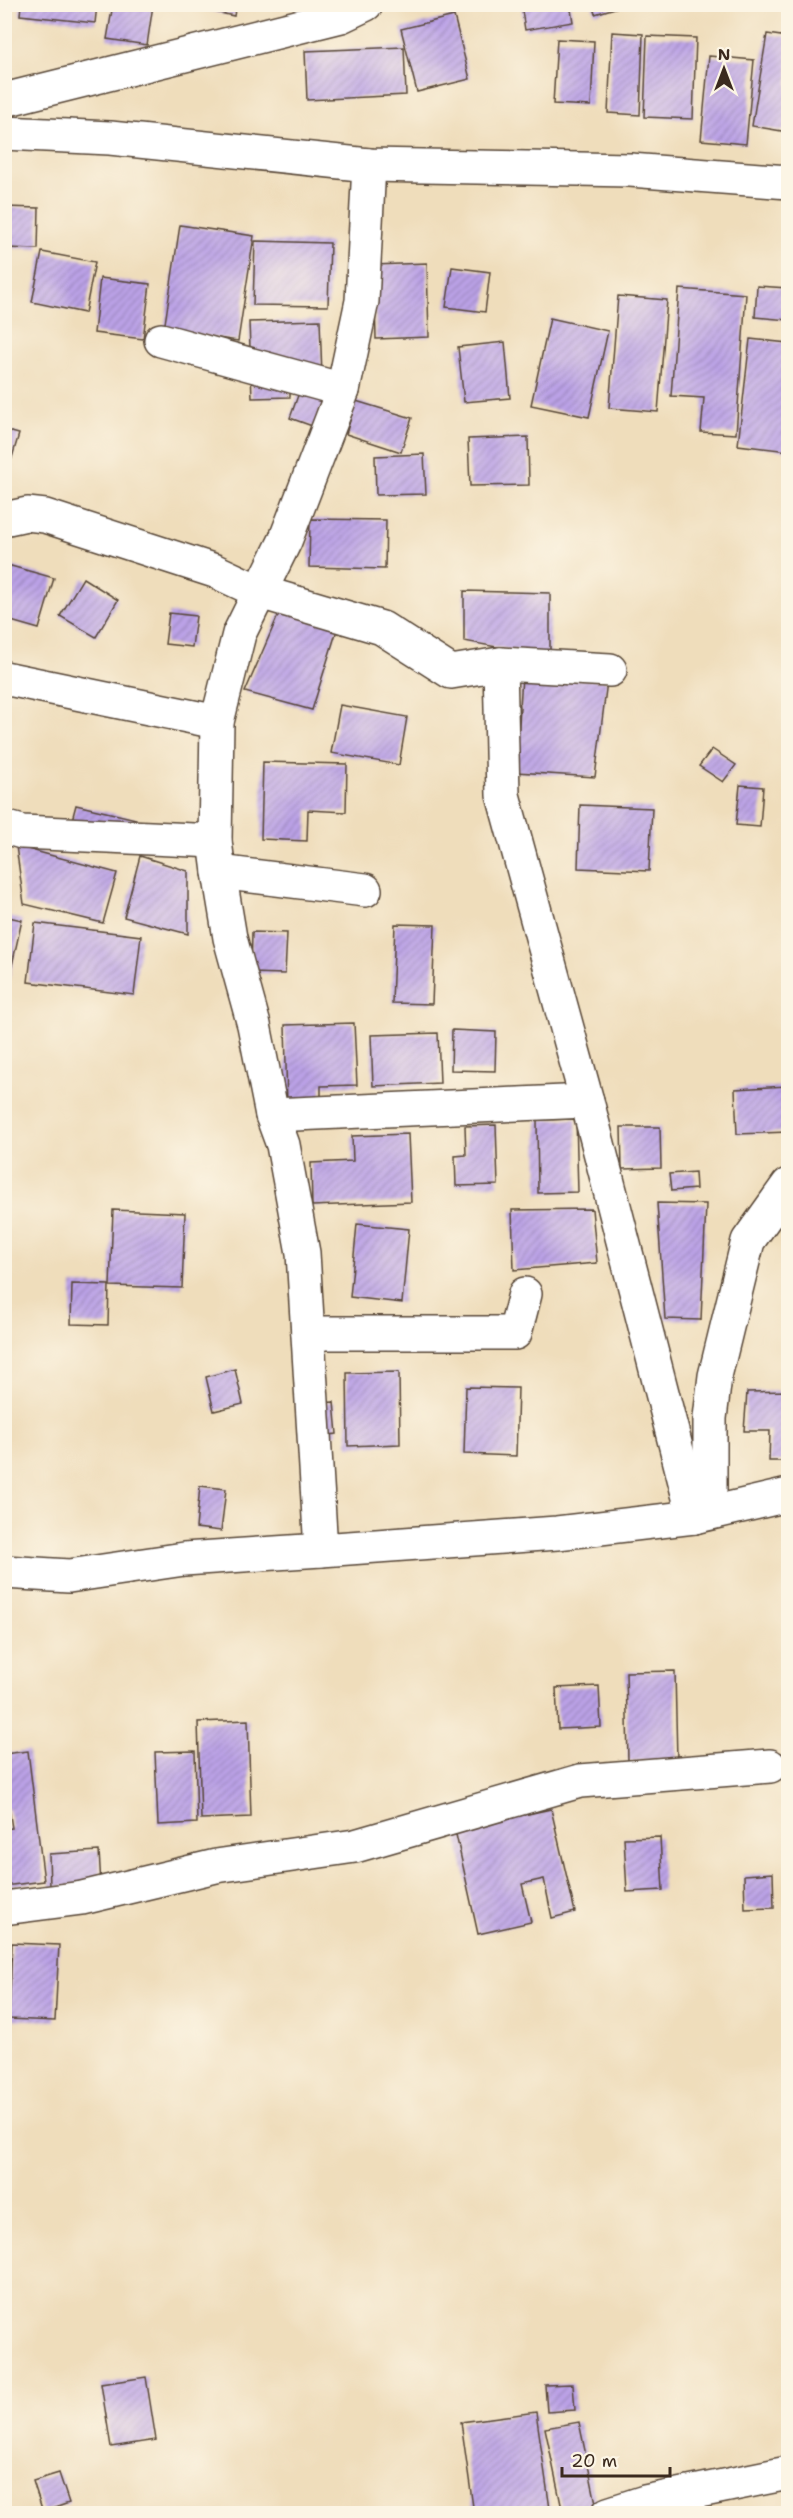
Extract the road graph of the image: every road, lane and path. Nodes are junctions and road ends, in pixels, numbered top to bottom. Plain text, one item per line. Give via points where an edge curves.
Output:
1 (366, 4) edge
2 (4, 100) edge
3 (4, 133) edge
4 (369, 165) junction
5 (789, 182) edge
6 (161, 340) dead end
7 (343, 390) junction
8 (4, 519) edge
9 (260, 592) junction
10 (500, 664) junction
11 (609, 670) dead end
12 (4, 678) edge
13 (217, 722) junction
14 (4, 827) edge
15 (217, 857) junction
16 (365, 890) dead end
17 (587, 1101) junction
18 (272, 1115) junction
19 (789, 1185) edge
20 (525, 1294) dead end
21 (308, 1333) junction
22 (789, 1495) edge
23 (694, 1517) junction
24 (321, 1550) junction
25 (4, 1572) edge
26 (770, 1766) dead end
27 (4, 1908) edge
28 (789, 2473) edge
29 (608, 2514) edge

1 - 2 street via 341,16
3 - 4 street via 110,138
4 - 5 street via 630,170
4 - 7 street via 362,301
6 - 7 street
7 - 9 street via 285,541
8 - 9 street via 45,516 215,571
9 - 10 street via 382,628 451,672
9 - 13 street via 239,633
10 - 11 street
10 - 17 street via 503,795
12 - 13 street
13 - 15 street
14 - 15 street
15 - 16 street
15 - 18 street via 230,938 254,1025
17 - 18 street
17 - 23 street
18 - 21 street via 283,1145 303,1253
19 - 23 street via 748,1241 714,1376 710,1496
20 - 21 street via 515,1333
21 - 24 street
22 - 23 street
23 - 24 street via 557,1533
24 - 25 street via 184,1560 69,1576
26 - 27 street via 580,1781 355,1846 216,1866 82,1898
28 - 29 street via 645,2502

